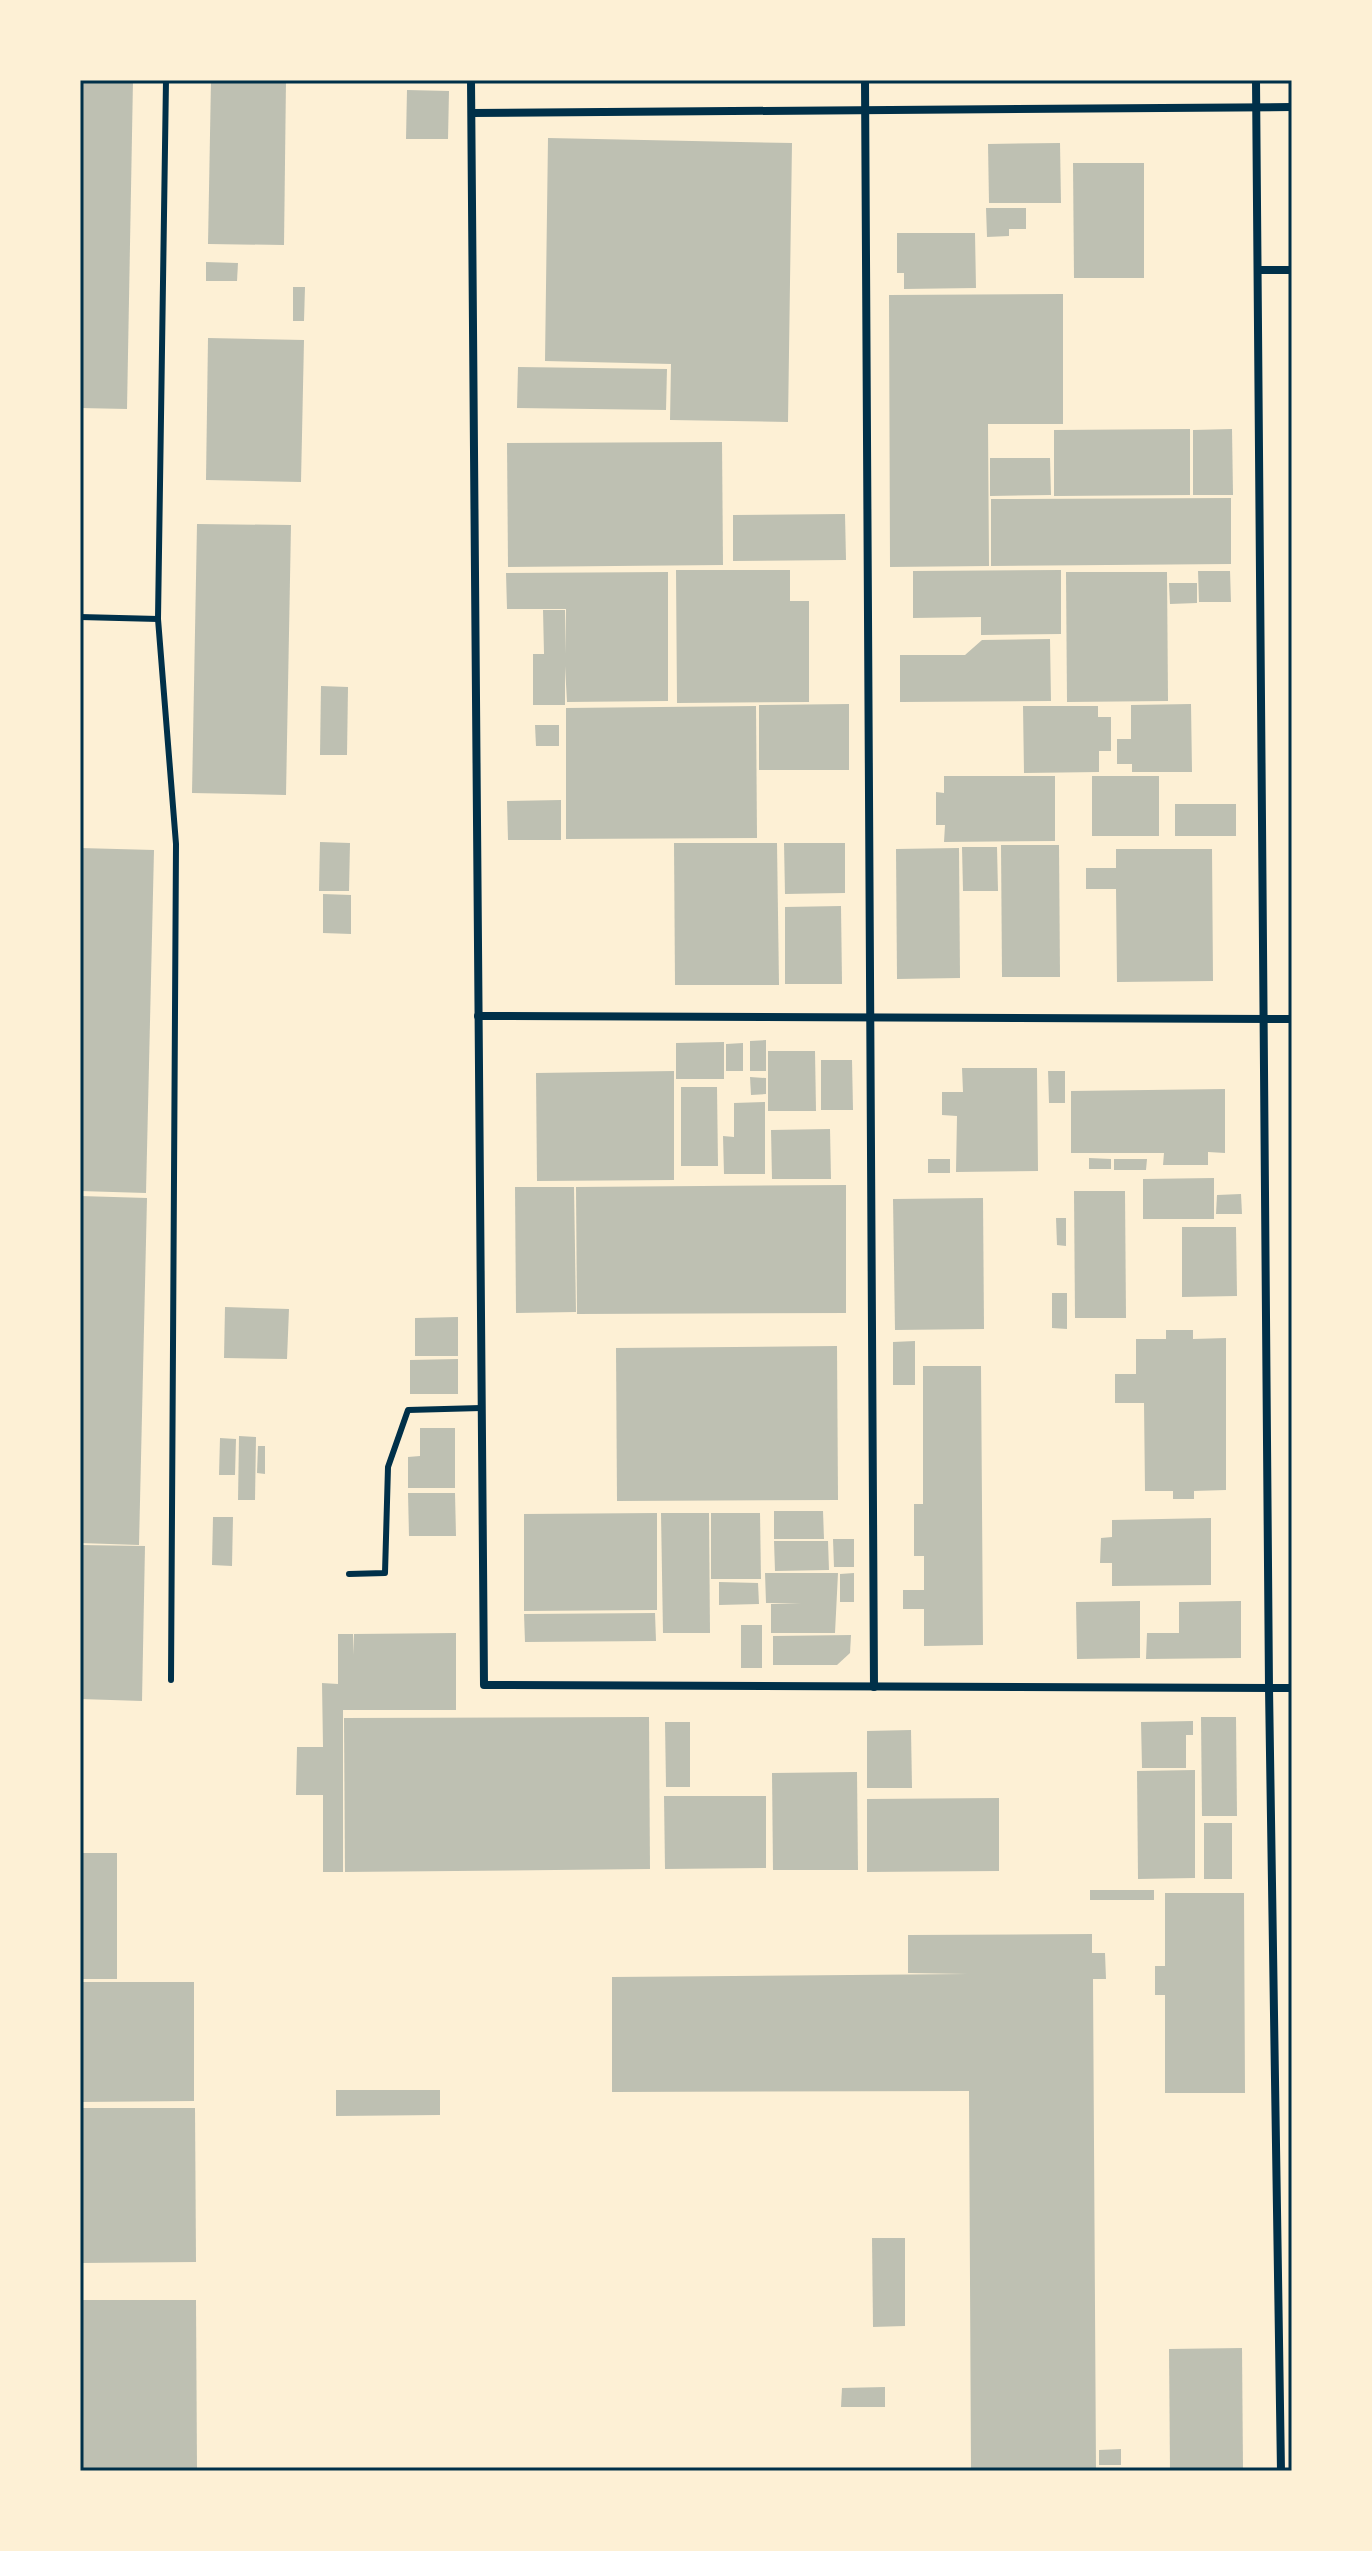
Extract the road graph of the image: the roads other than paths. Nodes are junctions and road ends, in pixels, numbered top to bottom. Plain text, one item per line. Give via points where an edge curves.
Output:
1 (166, 80) edge
2 (471, 80) edge
3 (865, 80) edge
4 (1256, 80) edge
5 (1256, 107) junction
6 (1292, 107) edge
7 (865, 110) junction
8 (472, 113) junction
9 (1258, 270) junction
10 (1292, 270) edge
11 (80, 617) edge
12 (158, 619) junction
13 (478, 1016) junction
14 (871, 1017) junction
15 (1263, 1019) junction
16 (1292, 1019) edge
17 (481, 1408) junction
18 (349, 1574) dead end
19 (171, 1680) dead end
20 (874, 1687) junction
21 (1269, 1688) junction
22 (1292, 1688) edge
23 (1281, 2471) edge

1 - 12 lane
2 - 8 street
3 - 7 street
4 - 5 street
5 - 6 street
5 - 7 street
5 - 9 street
7 - 8 street
7 - 14 street
8 - 13 street
9 - 10 street
9 - 15 street
11 - 12 lane
12 - 19 lane via 176,844
13 - 14 street
13 - 17 street
14 - 15 street
14 - 20 street
15 - 16 street
15 - 21 street
17 - 18 lane via 408,1410 388,1467 385,1573
17 - 20 street via 484,1685
20 - 21 street
21 - 22 street
21 - 23 street

